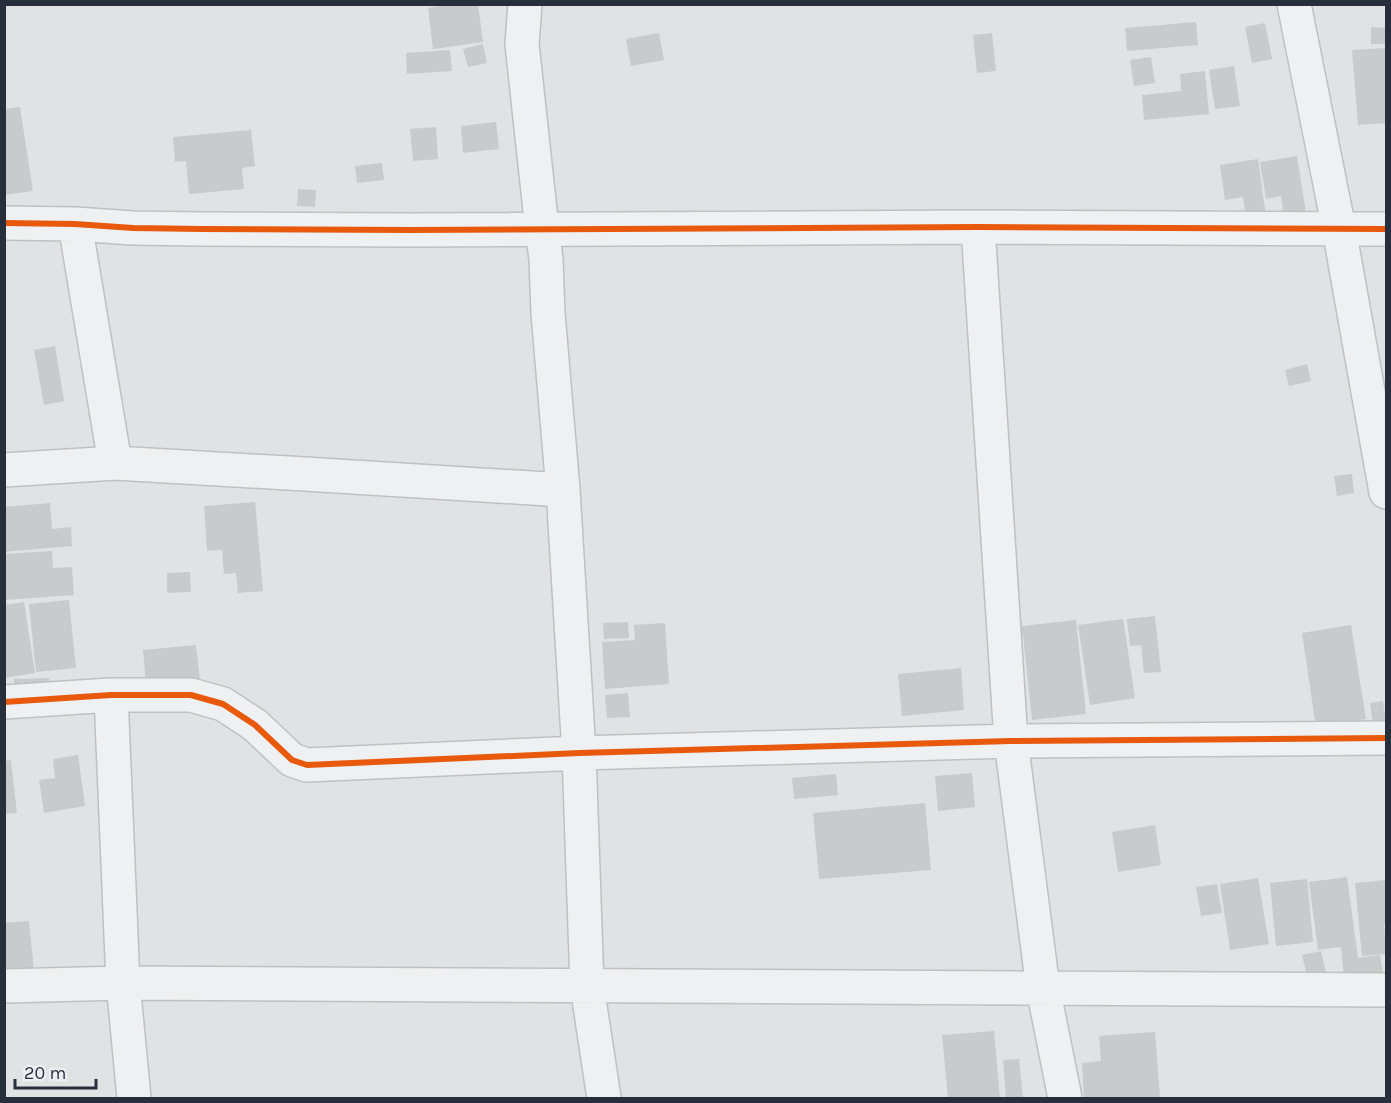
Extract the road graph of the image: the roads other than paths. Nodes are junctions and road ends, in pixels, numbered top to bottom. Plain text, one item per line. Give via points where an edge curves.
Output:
1 (525, 4) edge
2 (1286, 4) edge
3 (1308, 4) edge
4 (1294, 5) edge
5 (4, 223) edge
6 (75, 224) junction
7 (978, 227) junction
8 (1339, 228) junction
9 (542, 229) junction
10 (1386, 229) edge
11 (115, 463) junction
12 (4, 470) edge
13 (562, 490) junction
14 (1386, 492) edge
15 (111, 695) junction
16 (4, 702) edge
17 (1386, 738) edge
18 (1011, 741) junction
19 (579, 753) junction
20 (123, 983) junction
21 (4, 986) edge
22 (587, 986) junction
23 (1043, 988) junction
24 (1386, 990) edge
25 (134, 1098) edge
26 (604, 1098) edge
27 (1065, 1098) edge

1 - 9 street via 522,44
2 - 4 street
3 - 4 street
4 - 8 street
5 - 6 street
6 - 9 street via 145,228
6 - 11 street
7 - 8 street
7 - 9 street
7 - 18 street
8 - 10 street
8 - 14 street
9 - 13 street
11 - 12 street
11 - 13 street
13 - 19 street
15 - 16 street
15 - 19 street via 190,694 223,704 255,725 292,760 307,765
15 - 20 street
17 - 18 street
18 - 19 street
18 - 23 street
19 - 22 street
20 - 21 street
20 - 22 street
20 - 25 street
22 - 23 street
22 - 26 street
23 - 24 street
23 - 27 street

